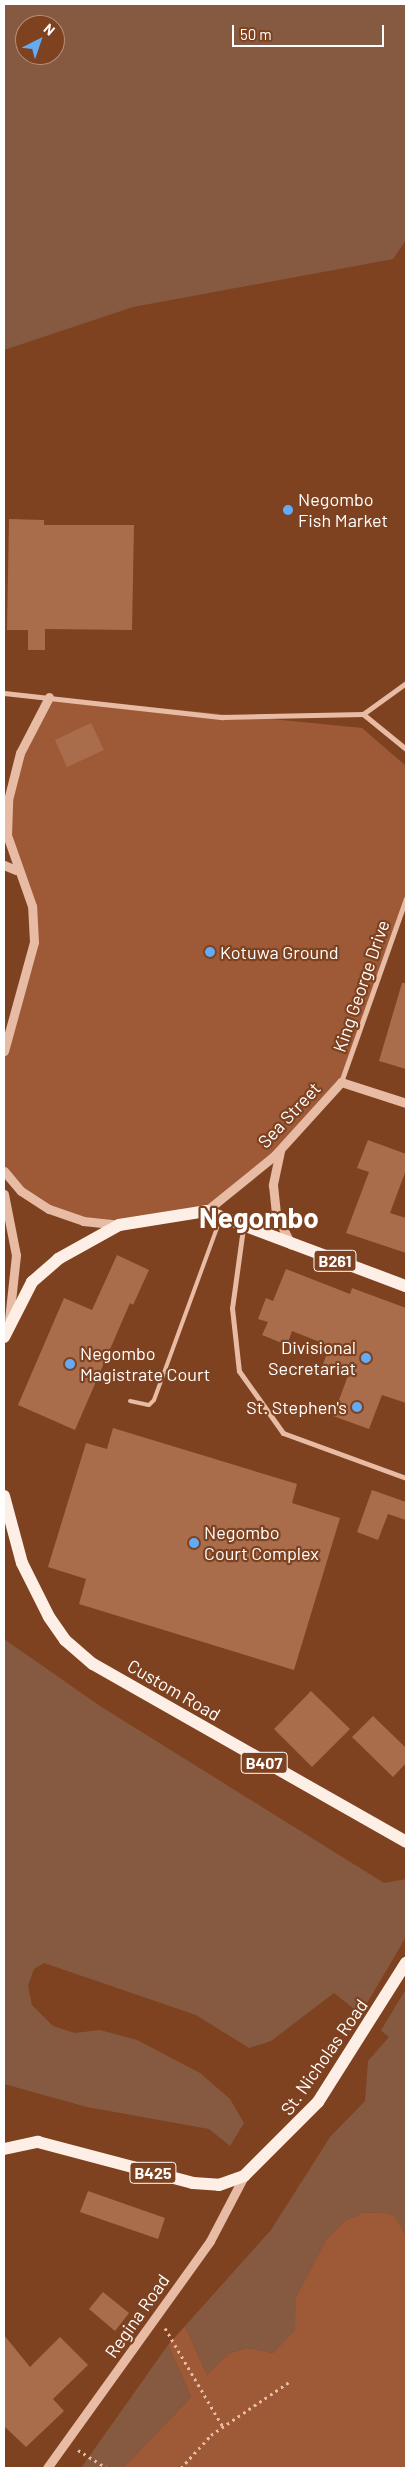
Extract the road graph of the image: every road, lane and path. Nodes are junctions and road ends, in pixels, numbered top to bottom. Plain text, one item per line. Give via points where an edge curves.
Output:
1 (406, 683) edge
2 (4, 693) edge
3 (49, 697) junction
4 (363, 714) junction
5 (406, 749) edge
6 (4, 865) edge
7 (16, 870) junction
8 (406, 898) edge
9 (4, 1051) edge
10 (341, 1082) junction
11 (406, 1103) edge
12 (280, 1151) junction
13 (4, 1171) edge
14 (4, 1194) edge
15 (206, 1211) junction
16 (221, 1218) junction
17 (4, 1221) edge
18 (119, 1225) junction
19 (243, 1228) junction
20 (14, 1232) junction
21 (291, 1245) junction
22 (406, 1286) edge
23 (10, 1319) junction
24 (4, 1337) edge
25 (130, 1401) dead end
26 (406, 1478) edge
27 (4, 1496) edge
28 (406, 1842) edge
29 (406, 1963) edge
30 (4, 2149) edge
31 (244, 2176) junction
32 (156, 2318) junction
33 (289, 2382) dead end
34 (224, 2427) junction
35 (68, 2442) junction
36 (47, 2468) edge
37 (107, 2468) edge
38 (181, 2468) edge

1 - 4 street
2 - 3 street
3 - 4 street via 223,716
3 - 7 street via 13,773 7,835
4 - 5 street
6 - 7 street
7 - 9 street via 32,906 34,942
8 - 10 street, King George Drive
10 - 11 street, Sea Street
10 - 12 street, Sea Street
12 - 15 street, Sea Street
12 - 21 street via 273,1185 276,1214
13 - 18 street via 22,1191 49,1209 83,1221
14 - 20 street
15 - 16 main road, B261
15 - 18 main road
16 - 19 main road, B261
16 - 25 lane via 154,1400 149,1405
17 - 20 lane
18 - 23 main road via 58,1259 32,1282
19 - 21 main road, B261
19 - 26 street via 232,1308 239,1371 283,1432
20 - 23 street via 16,1255
21 - 22 main road, B261
23 - 24 main road
27 - 28 main road, Custom Road / B407 via 22,1563 48,1617 65,1640 93,1664
29 - 31 main road, St. Nicholas Road / B425 via 368,2028 318,2102
30 - 31 main road, St. Nicholas Road / B425 via 38,2142 193,2183 218,2185
31 - 32 street, Regina Road via 210,2241
32 - 34 path via 174,2339
32 - 35 street, Regina Road
33 - 34 path
34 - 38 path
35 - 36 street, Regina Road
35 - 37 path

